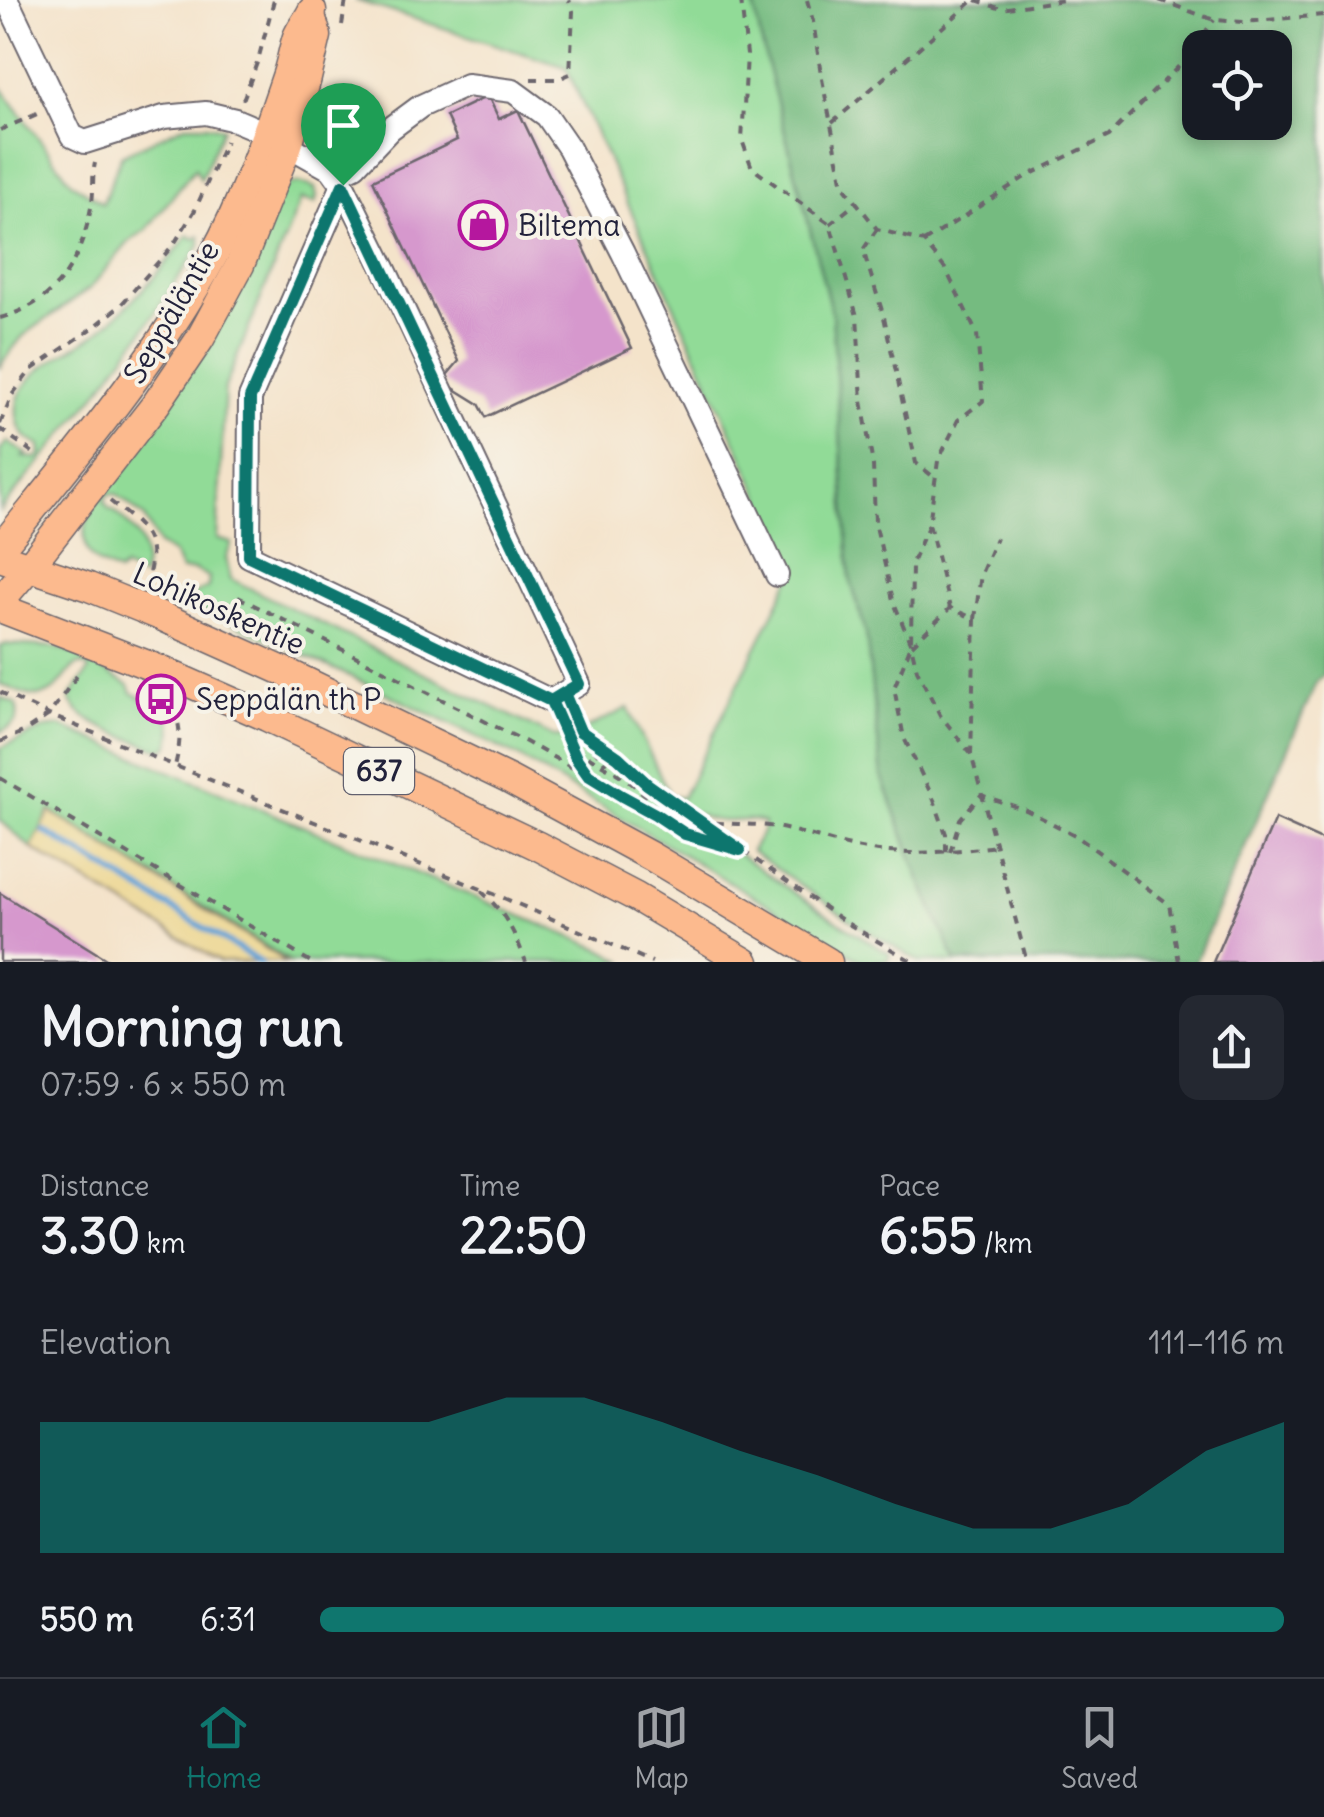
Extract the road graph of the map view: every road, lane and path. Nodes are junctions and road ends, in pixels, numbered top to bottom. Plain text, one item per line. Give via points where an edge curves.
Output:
1 (7, 0) edge
2 (274, 0) edge
3 (570, 0) edge
4 (740, 0) edge
5 (807, 0) edge
6 (975, 0) edge
7 (1064, 0) edge
8 (1160, 0) edge
9 (313, 8) edge
10 (1324, 15) edge
11 (1214, 20) junction
12 (513, 91) junction
13 (57, 104) junction
14 (235, 120) junction
15 (832, 124) junction
16 (0, 130) edge
17 (101, 139) junction
18 (277, 139) junction
19 (340, 180) junction
20 (856, 203) junction
21 (830, 224) junction
22 (878, 229) junction
23 (924, 242) junction
24 (0, 318) edge
25 (0, 426) edge
26 (39, 457) dead end
27 (936, 478) junction
28 (110, 501) dead end
29 (930, 524) junction
30 (996, 538) dead end
31 (0, 549) edge
32 (0, 557) edge
33 (29, 568) junction
34 (777, 574) dead end
35 (144, 588) dead end
36 (238, 596) dead end
37 (0, 605) edge
38 (950, 608) junction
39 (975, 619) junction
40 (911, 646) junction
41 (81, 670) dead end
42 (0, 692) edge
43 (565, 693) junction
44 (149, 695) dead end
45 (49, 715) junction
46 (580, 731) junction
47 (569, 740) junction
48 (0, 742) edge
49 (971, 754) junction
50 (175, 766) junction
51 (608, 768) junction
52 (588, 775) junction
53 (0, 778) edge
54 (981, 795) junction
55 (696, 820) junction
56 (720, 836) junction
57 (996, 846) junction
58 (740, 850) junction
59 (948, 852) junction
60 (479, 888) junction
61 (311, 962) edge
62 (526, 962) edge
63 (652, 962) edge
64 (745, 962) edge
65 (828, 962) edge
66 (913, 962) edge
67 (1027, 962) edge
68 (1179, 962) edge

1 - 13 lane
2 - 14 path
3 - 12 path via 570,74 535,77 514,84
4 - 21 path via 747,54 742,140 752,168
5 - 15 path
6 - 7 path via 1001,10
6 - 15 path
8 - 11 path
9 - 18 main road, Seppäläntie via 288,71
10 - 11 path
11 - 23 path via 1185,60 1109,136 1026,177
12 - 19 lane via 467,85 420,106
12 - 34 lane via 547,116 569,148
13 - 16 path
13 - 17 lane via 72,136
14 - 17 lane via 206,113 164,118
14 - 18 lane
14 - 25 path via 174,244 120,306 31,370
15 - 20 path via 844,185
17 - 24 path via 88,224 68,274 48,296
18 - 19 lane
18 - 31 main road, Seppäläntie via 182,310
18 - 33 main road, Seppäläntie via 240,266 200,339
19 - 43 lane
19 - 43 lane via 250,398 249,556
20 - 21 path
20 - 22 path
21 - 40 path via 857,316 875,522 892,600
22 - 23 path
22 - 27 path via 863,250 916,463
23 - 27 path via 946,270 977,334 983,402 958,420
25 - 26 path
27 - 29 path
28 - 35 path via 138,524 152,549
29 - 38 path
29 - 40 path via 912,563
30 - 39 path via 981,574
32 - 33 main road, Lohikoskentie / 637
33 - 37 main road, Seppäläntie
33 - 65 main road, Lohikoskentie / 637 via 292,674 508,780 652,856
36 - 52 path
37 - 64 main road, 637 via 194,685 538,846
38 - 39 path
38 - 40 path
39 - 49 path
40 - 49 path via 940,715
40 - 59 path via 894,688 904,738 934,800
41 - 45 path
42 - 45 path
43 - 46 path
43 - 47 path
44 - 50 path via 178,716
45 - 48 path
45 - 50 path
46 - 51 path
46 - 55 path
47 - 51 path
47 - 52 path
49 - 54 path
50 - 60 path
51 - 56 path via 664,814
52 - 58 path via 685,834
53 - 61 path
54 - 57 path
54 - 59 path via 960,819
54 - 68 path via 1075,834 1169,904
55 - 56 path
55 - 59 path via 777,828 870,850
56 - 58 path
57 - 59 path
57 - 67 path
58 - 66 path
60 - 62 path via 500,908
60 - 63 path

